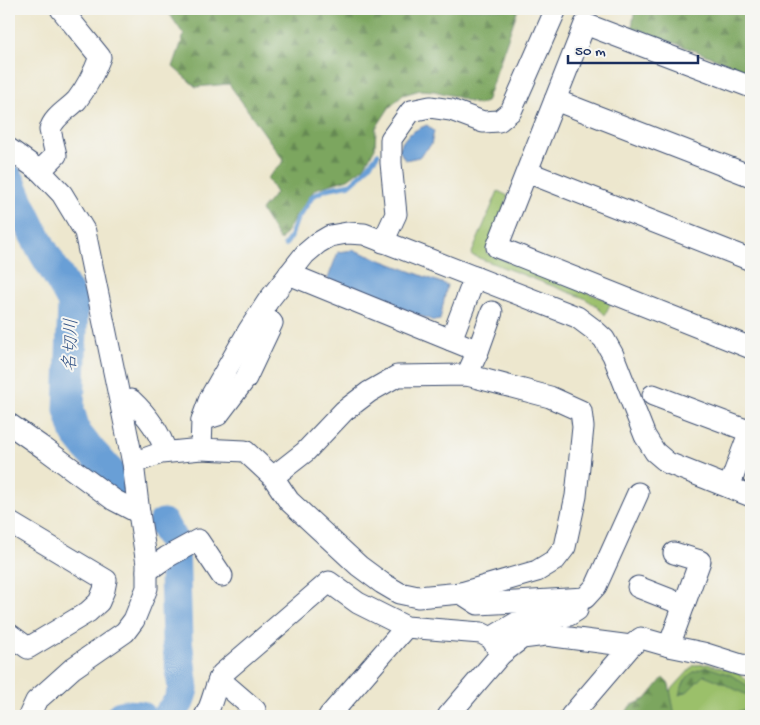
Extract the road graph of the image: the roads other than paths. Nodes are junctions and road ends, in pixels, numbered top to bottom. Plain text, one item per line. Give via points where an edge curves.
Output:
1 (61, 9) edge
2 (556, 9) edge
3 (751, 87) edge
4 (555, 100) junction
5 (9, 148) edge
6 (40, 171) junction
7 (527, 172) junction
8 (751, 176) edge
9 (383, 242) junction
10 (751, 260) edge
11 (289, 274) junction
12 (475, 277) junction
13 (492, 312) dead end
14 (451, 340) junction
15 (751, 348) edge
16 (478, 351) junction
17 (467, 375) junction
18 (653, 395) dead end
19 (132, 400) dead end
20 (9, 424) edge
21 (751, 431) edge
22 (201, 449) junction
23 (166, 452) junction
24 (134, 463) junction
25 (274, 477) junction
26 (730, 487) junction
27 (638, 493) dead end
28 (751, 496) edge
29 (139, 513) junction
30 (9, 522) edge
31 (674, 553) dead end
32 (147, 570) junction
33 (222, 576) dead end
34 (638, 587) dead end
35 (461, 593) junction
36 (578, 598) junction
37 (684, 604) junction
38 (406, 627) junction
39 (9, 634) edge
40 (496, 646) junction
41 (631, 646) junction
42 (669, 646) junction
43 (751, 666) edge
44 (219, 679) junction
45 (29, 716) edge
46 (205, 716) edge
47 (255, 716) edge
48 (329, 716) edge
49 (448, 716) edge
50 (571, 716) edge

1 - 6 street via 100,58 84,90 51,126 56,155
2 - 9 street via 511,111 498,121 483,122 452,110 430,107 411,111 391,139 396,214
3 - 4 street via 585,24
4 - 7 street
4 - 8 street
5 - 6 street
6 - 24 street via 62,194 85,232
7 - 10 street
7 - 15 street via 497,247
9 - 11 street via 364,234 330,236 305,254
9 - 12 street
11 - 14 street
11 - 22 street via 249,330 210,398 202,420
12 - 14 street
12 - 26 street via 577,317 593,329 604,339 613,355 645,436 655,452 668,463
13 - 16 street
14 - 16 street
16 - 17 street
17 - 25 street via 397,376 368,392 344,411 305,452
17 - 35 street via 550,397 581,411 584,427 576,496 565,547 555,560 537,571
18 - 21 street
19 - 23 street via 162,440
20 - 29 street via 114,500
21 - 26 street
22 - 23 street
22 - 25 street via 244,451
23 - 24 street
24 - 29 street
25 - 35 street via 289,501 358,566 382,583 399,593 418,597
26 - 28 street
27 - 36 street via 596,586 585,598
29 - 32 street
30 - 39 street via 106,580 102,596 94,607 28,648
31 - 37 street via 700,561
32 - 33 street via 198,540
32 - 45 street via 146,588 134,620 125,632 73,668 36,701
34 - 37 street
35 - 36 street via 478,604
36 - 40 street via 577,610 569,615 516,623
37 - 42 street
38 - 40 street via 481,633
38 - 44 street via 358,603 329,582
38 - 48 street
40 - 41 street via 546,635
40 - 49 street
41 - 42 street via 641,638
41 - 50 street
42 - 43 street
44 - 46 street
44 - 47 street via 255,710

